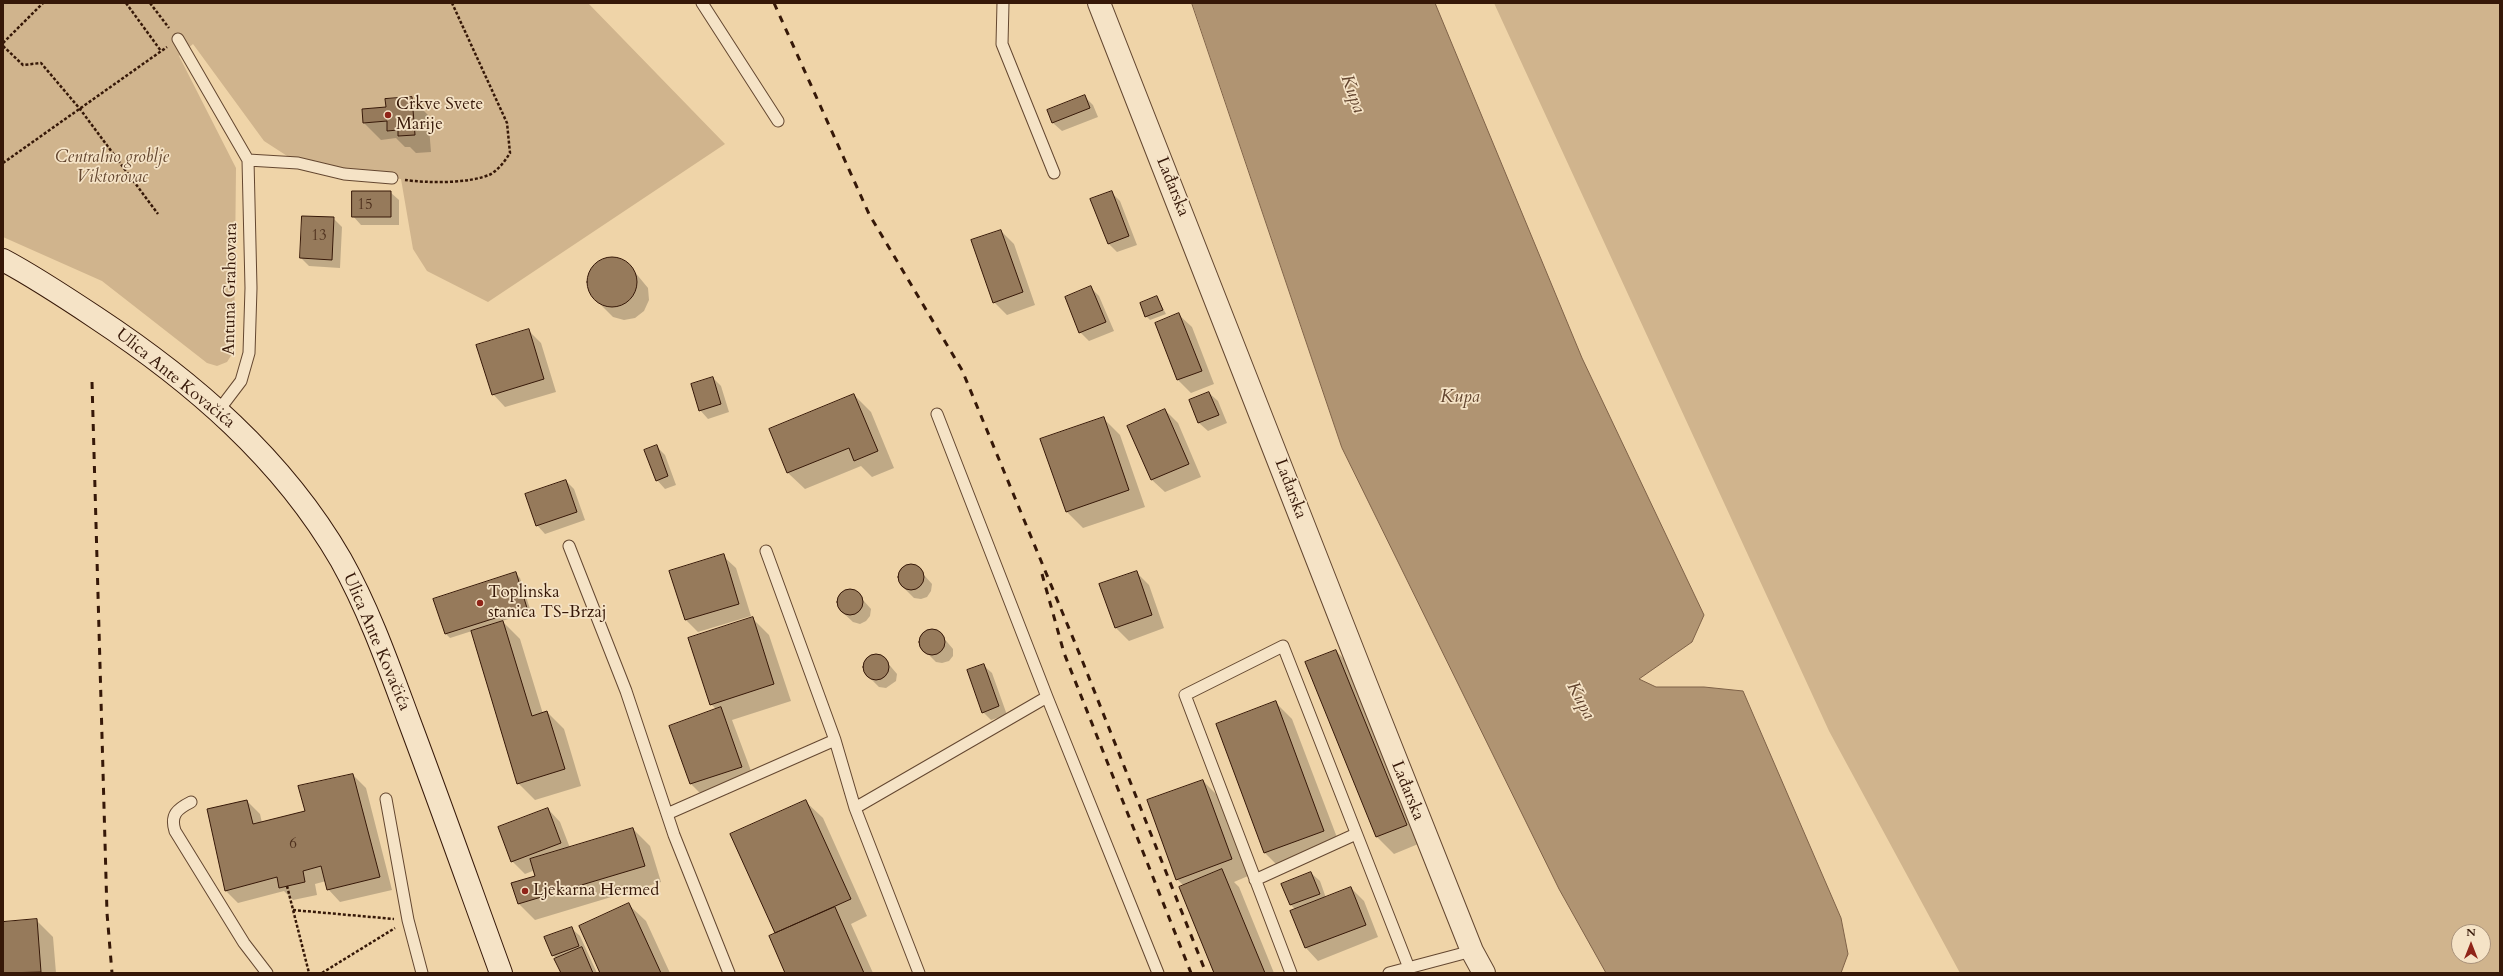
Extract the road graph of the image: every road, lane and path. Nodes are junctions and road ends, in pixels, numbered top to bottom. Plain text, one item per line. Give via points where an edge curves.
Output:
1 (43, 3) edge
2 (126, 3) edge
3 (150, 3) edge
4 (452, 3) edge
5 (702, 3) edge
6 (1003, 3) edge
7 (1099, 3) edge
8 (178, 39) junction
9 (3, 43) edge
10 (3, 46) edge
11 (161, 51) junction
12 (80, 109) junction
13 (778, 121) dead end
14 (248, 160) junction
15 (3, 163) edge
16 (1054, 173) dead end
17 (392, 178) joint
18 (158, 214) dead end
19 (3, 260) edge
20 (218, 410) junction
21 (937, 414) dead end
22 (569, 546) dead end
23 (766, 551) dead end
24 (1047, 697) junction
25 (835, 740) junction
26 (386, 799) dead end
27 (191, 802) dead end
28 (855, 808) junction
29 (667, 814) junction
30 (1356, 834) junction
31 (1256, 880) junction
32 (287, 886) dead end
33 (293, 910) junction
34 (408, 920) junction
35 (1472, 951) junction
36 (1409, 968) junction
37 (267, 973) edge
38 (309, 973) edge
39 (322, 973) edge
40 (422, 973) edge
41 (501, 973) edge
42 (729, 973) edge
43 (919, 973) edge
44 (1158, 973) edge
45 (1291, 973) edge
46 (1389, 973) edge
47 (1484, 973) edge

1 - 9 path
2 - 11 path
3 - 8 path
4 - 17 path via 507,123 510,154 491,174 467,180 418,182
5 - 13 lane
6 - 16 lane via 1002,44
7 - 35 street, Lađarska via 1235,344 1346,638
8 - 11 path
8 - 14 lane, Antuna Grahovara
10 - 12 path via 23,65 41,63
11 - 12 path
12 - 15 path
12 - 18 path
14 - 17 lane via 298,163 344,174
14 - 20 lane, Antuna Grahovara via 251,288 249,353 242,381
19 - 20 street, Ulica Ante Kovačića via 33,276 141,348
20 - 41 street, Ulica Ante Kovačića via 262,453 302,503 340,559 360,597 419,746
21 - 24 lane
22 - 29 lane via 626,691
23 - 25 lane
24 - 28 lane
24 - 44 lane
25 - 28 lane
25 - 29 lane
26 - 34 lane
27 - 37 lane via 174,814 172,821 175,831 244,943
28 - 43 lane
29 - 42 lane
30 - 31 lane
30 - 31 lane via 1282,646 1185,695
30 - 36 lane
31 - 45 lane
32 - 33 path
33 - 34 path
33 - 38 path
34 - 39 path
34 - 40 lane
35 - 36 lane
35 - 47 street, Lađarska
36 - 46 lane

